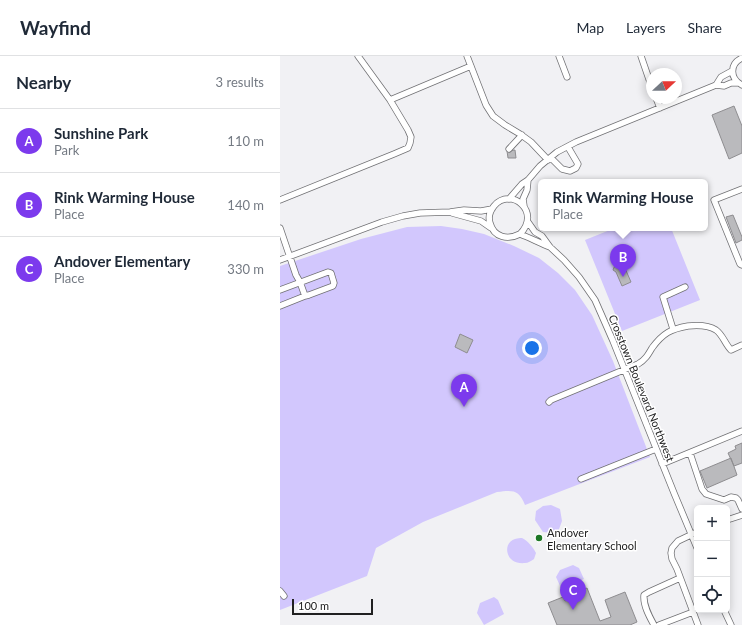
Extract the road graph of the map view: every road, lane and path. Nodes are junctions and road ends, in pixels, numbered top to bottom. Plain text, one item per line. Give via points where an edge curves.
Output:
1 (358, 56) edge
2 (467, 56) edge
3 (559, 56) edge
4 (641, 56) edge
5 (739, 58) edge
6 (471, 66) junction
7 (646, 71) edge
8 (732, 71) junction
9 (567, 77) dead end
10 (740, 84) edge
11 (716, 85) junction
12 (390, 100) junction
13 (658, 104) edge
14 (660, 108) junction
15 (522, 135) junction
16 (568, 147) junction
17 (509, 149) dead end
18 (549, 159) junction
19 (528, 180) junction
20 (742, 189) edge
21 (509, 199) junction
22 (280, 200) edge
23 (524, 206) junction
24 (492, 209) junction
25 (450, 212) junction
26 (528, 222) junction
27 (280, 228) edge
28 (491, 228) junction
29 (520, 234) junction
30 (550, 247) junction
31 (290, 256) junction
32 (280, 260) edge
33 (742, 265) edge
34 (300, 282) junction
35 (685, 287) dead end
36 (280, 290) edge
37 (305, 296) junction
38 (280, 306) edge
39 (674, 329) junction
40 (742, 345) edge
41 (625, 370) junction
42 (549, 402) dead end
43 (742, 431) edge
44 (656, 449) junction
45 (690, 453) junction
46 (662, 464) junction
47 (581, 479) dead end
48 (742, 509) edge
49 (742, 514) edge
50 (730, 519) edge
51 (694, 533) edge
52 (691, 534) junction
53 (694, 541) edge
54 (680, 578) junction
55 (280, 591) edge
56 (284, 596) dead end
57 (693, 612) junction
58 (725, 613) edge
59 (654, 625) edge
60 (659, 625) edge
61 (698, 625) edge
62 (731, 625) edge

1 - 12 street
2 - 6 street
3 - 9 street
4 - 7 street
5 - 8 street
6 - 12 street
6 - 15 street via 493,116
8 - 10 street
8 - 11 street via 721,77
10 - 11 street
11 - 14 street
12 - 22 street via 411,137 408,148
13 - 14 street
14 - 16 street
15 - 17 street
15 - 18 street
16 - 18 street
16 - 18 street via 578,164 576,168 570,171 562,169
18 - 19 street
19 - 21 street
19 - 23 street via 523,199
20 - 33 street via 714,200
21 - 23 street
21 - 24 street via 501,200
23 - 26 street
24 - 25 street
24 - 28 street via 489,215
25 - 28 street via 481,221
25 - 31 street via 420,213 382,222
26 - 29 street
26 - 30 street, Crosstown Boulevard Northwest
27 - 31 street
28 - 29 street via 495,233 507,238
29 - 30 street, Crosstown Boulevard Northwest
30 - 41 street, Crosstown Boulevard Northwest via 571,267 588,289 601,312
31 - 32 street
31 - 34 street
34 - 36 street
34 - 37 street
34 - 37 street via 328,272 331,274 333,286
35 - 39 street via 662,297
37 - 38 street
39 - 40 street via 706,326 717,331 731,350
39 - 41 street via 666,332 643,361
41 - 42 street
41 - 44 street, Crosstown Boulevard Northwest
43 - 45 street
44 - 46 street, Crosstown Boulevard Northwest
44 - 47 street
45 - 46 street
45 - 48 street via 706,494 724,500 736,498
46 - 52 street, Crosstown Boulevard Northwest
49 - 50 street
51 - 52 street
52 - 53 street, Crosstown Boulevard Northwest
52 - 54 street via 678,541 672,548 672,559
54 - 57 street
54 - 59 street via 644,595 646,608
55 - 56 street
57 - 60 street
57 - 61 street
58 - 62 street

